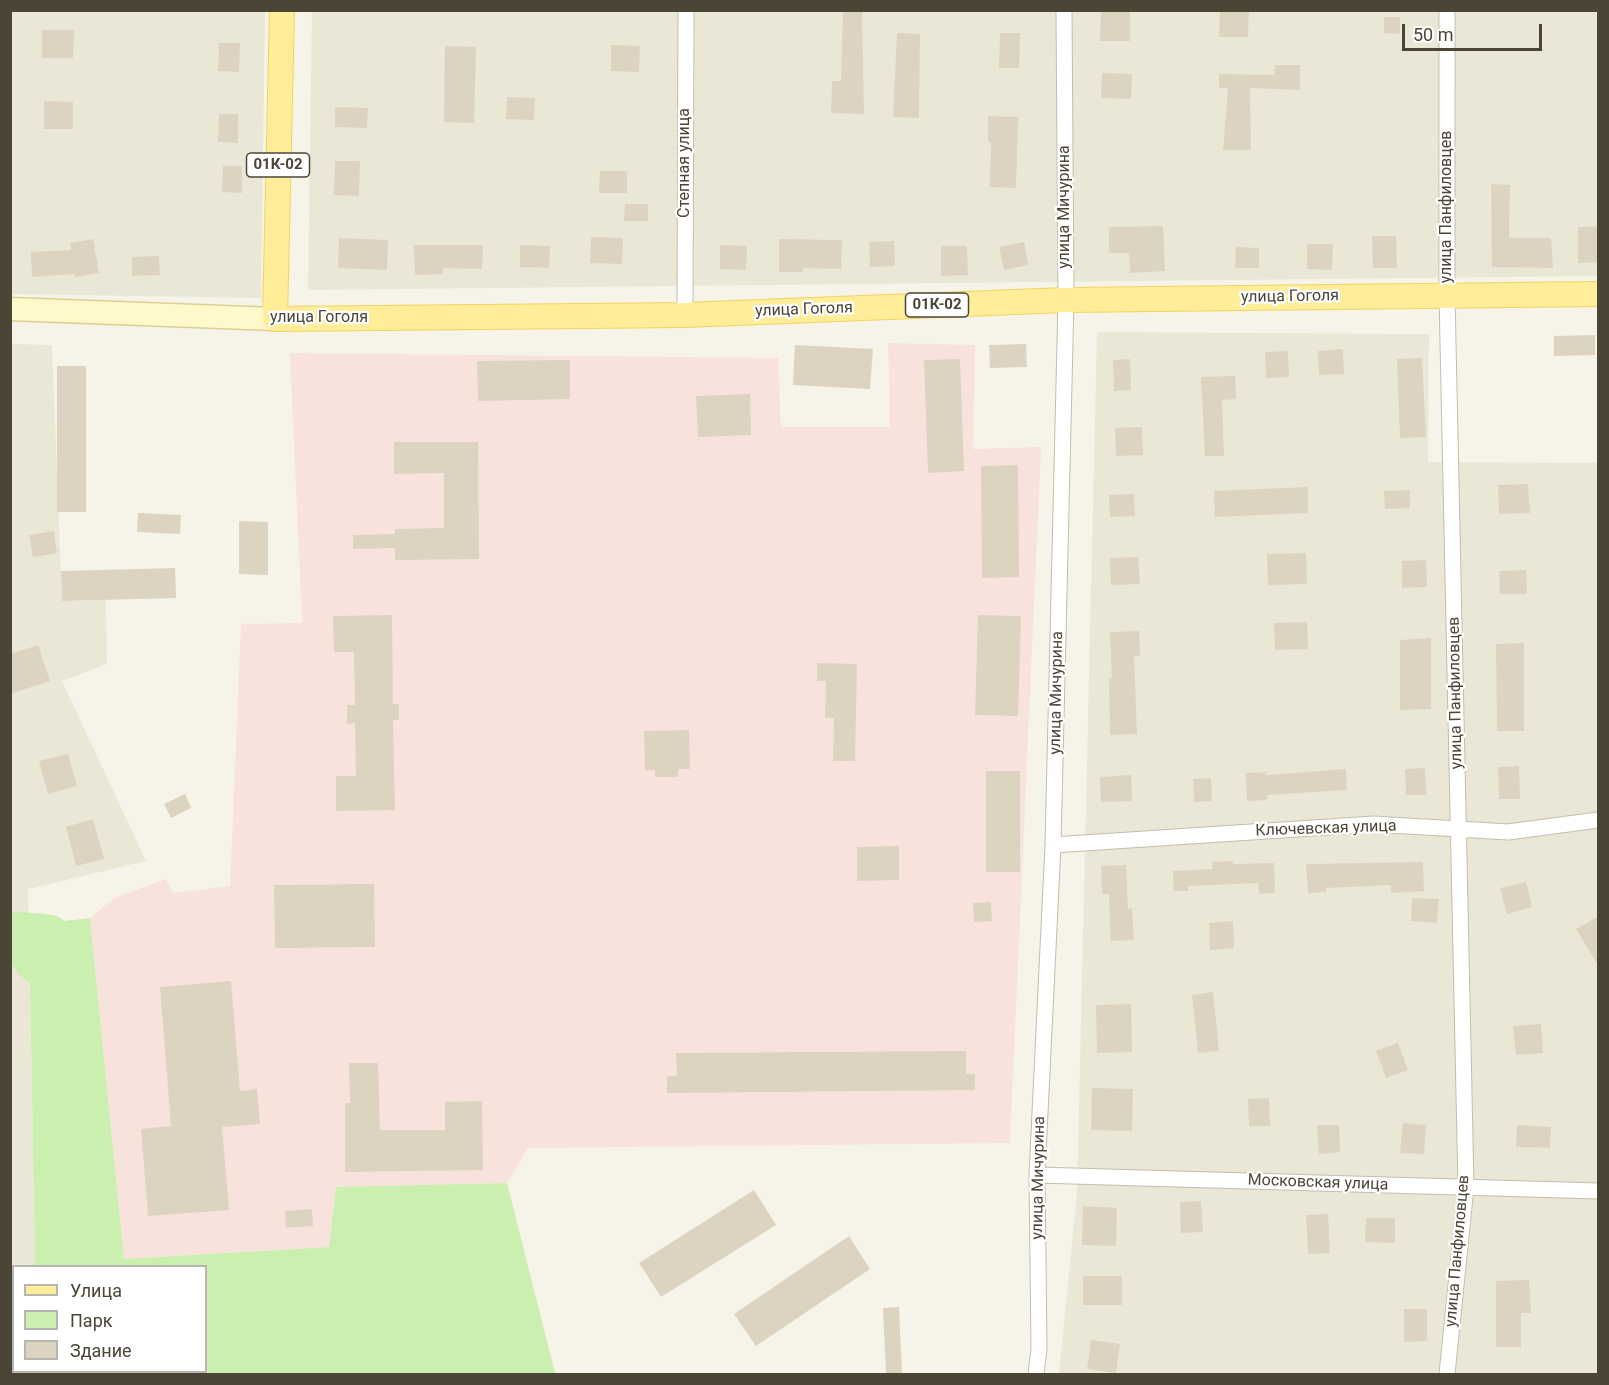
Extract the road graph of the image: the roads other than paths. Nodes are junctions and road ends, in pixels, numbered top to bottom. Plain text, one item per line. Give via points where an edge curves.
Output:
1 (282, 10) edge
2 (686, 10) edge
3 (1065, 10) edge
4 (1447, 10) edge
5 (1599, 294) edge
6 (1447, 295) junction
7 (1066, 300) junction
8 (10, 309) edge
9 (685, 315) junction
10 (275, 319) junction
11 (1599, 820) edge
12 (1459, 829) junction
13 (1053, 845) junction
14 (1037, 1174) junction
15 (1466, 1187) junction
16 (1599, 1191) edge
17 (1036, 1374) edge
18 (1447, 1374) edge

1 - 10 main road, 01К-02
2 - 9 street, Степная улица
3 - 7 street, улица Мичурина
4 - 6 street, улица Панфиловцев
5 - 6 main road, улица Гоголя / 01К-02
6 - 7 main road, улица Гоголя / 01К-02
6 - 12 street, улица Панфиловцев
7 - 9 main road, улица Гоголя / 01К-02
7 - 13 street, улица Мичурина
8 - 10 main road, улица Гоголя
9 - 10 main road, улица Гоголя / 01К-02
11 - 12 street, Ключевская улица via 1508,832
12 - 13 street, Ключевская улица via 1374,824
12 - 15 street, улица Панфиловцев
13 - 14 street, улица Мичурина
14 - 15 street, Московская улица
14 - 17 street, улица Мичурина
15 - 16 street, Московская улица
15 - 18 street, улица Панфиловцев

